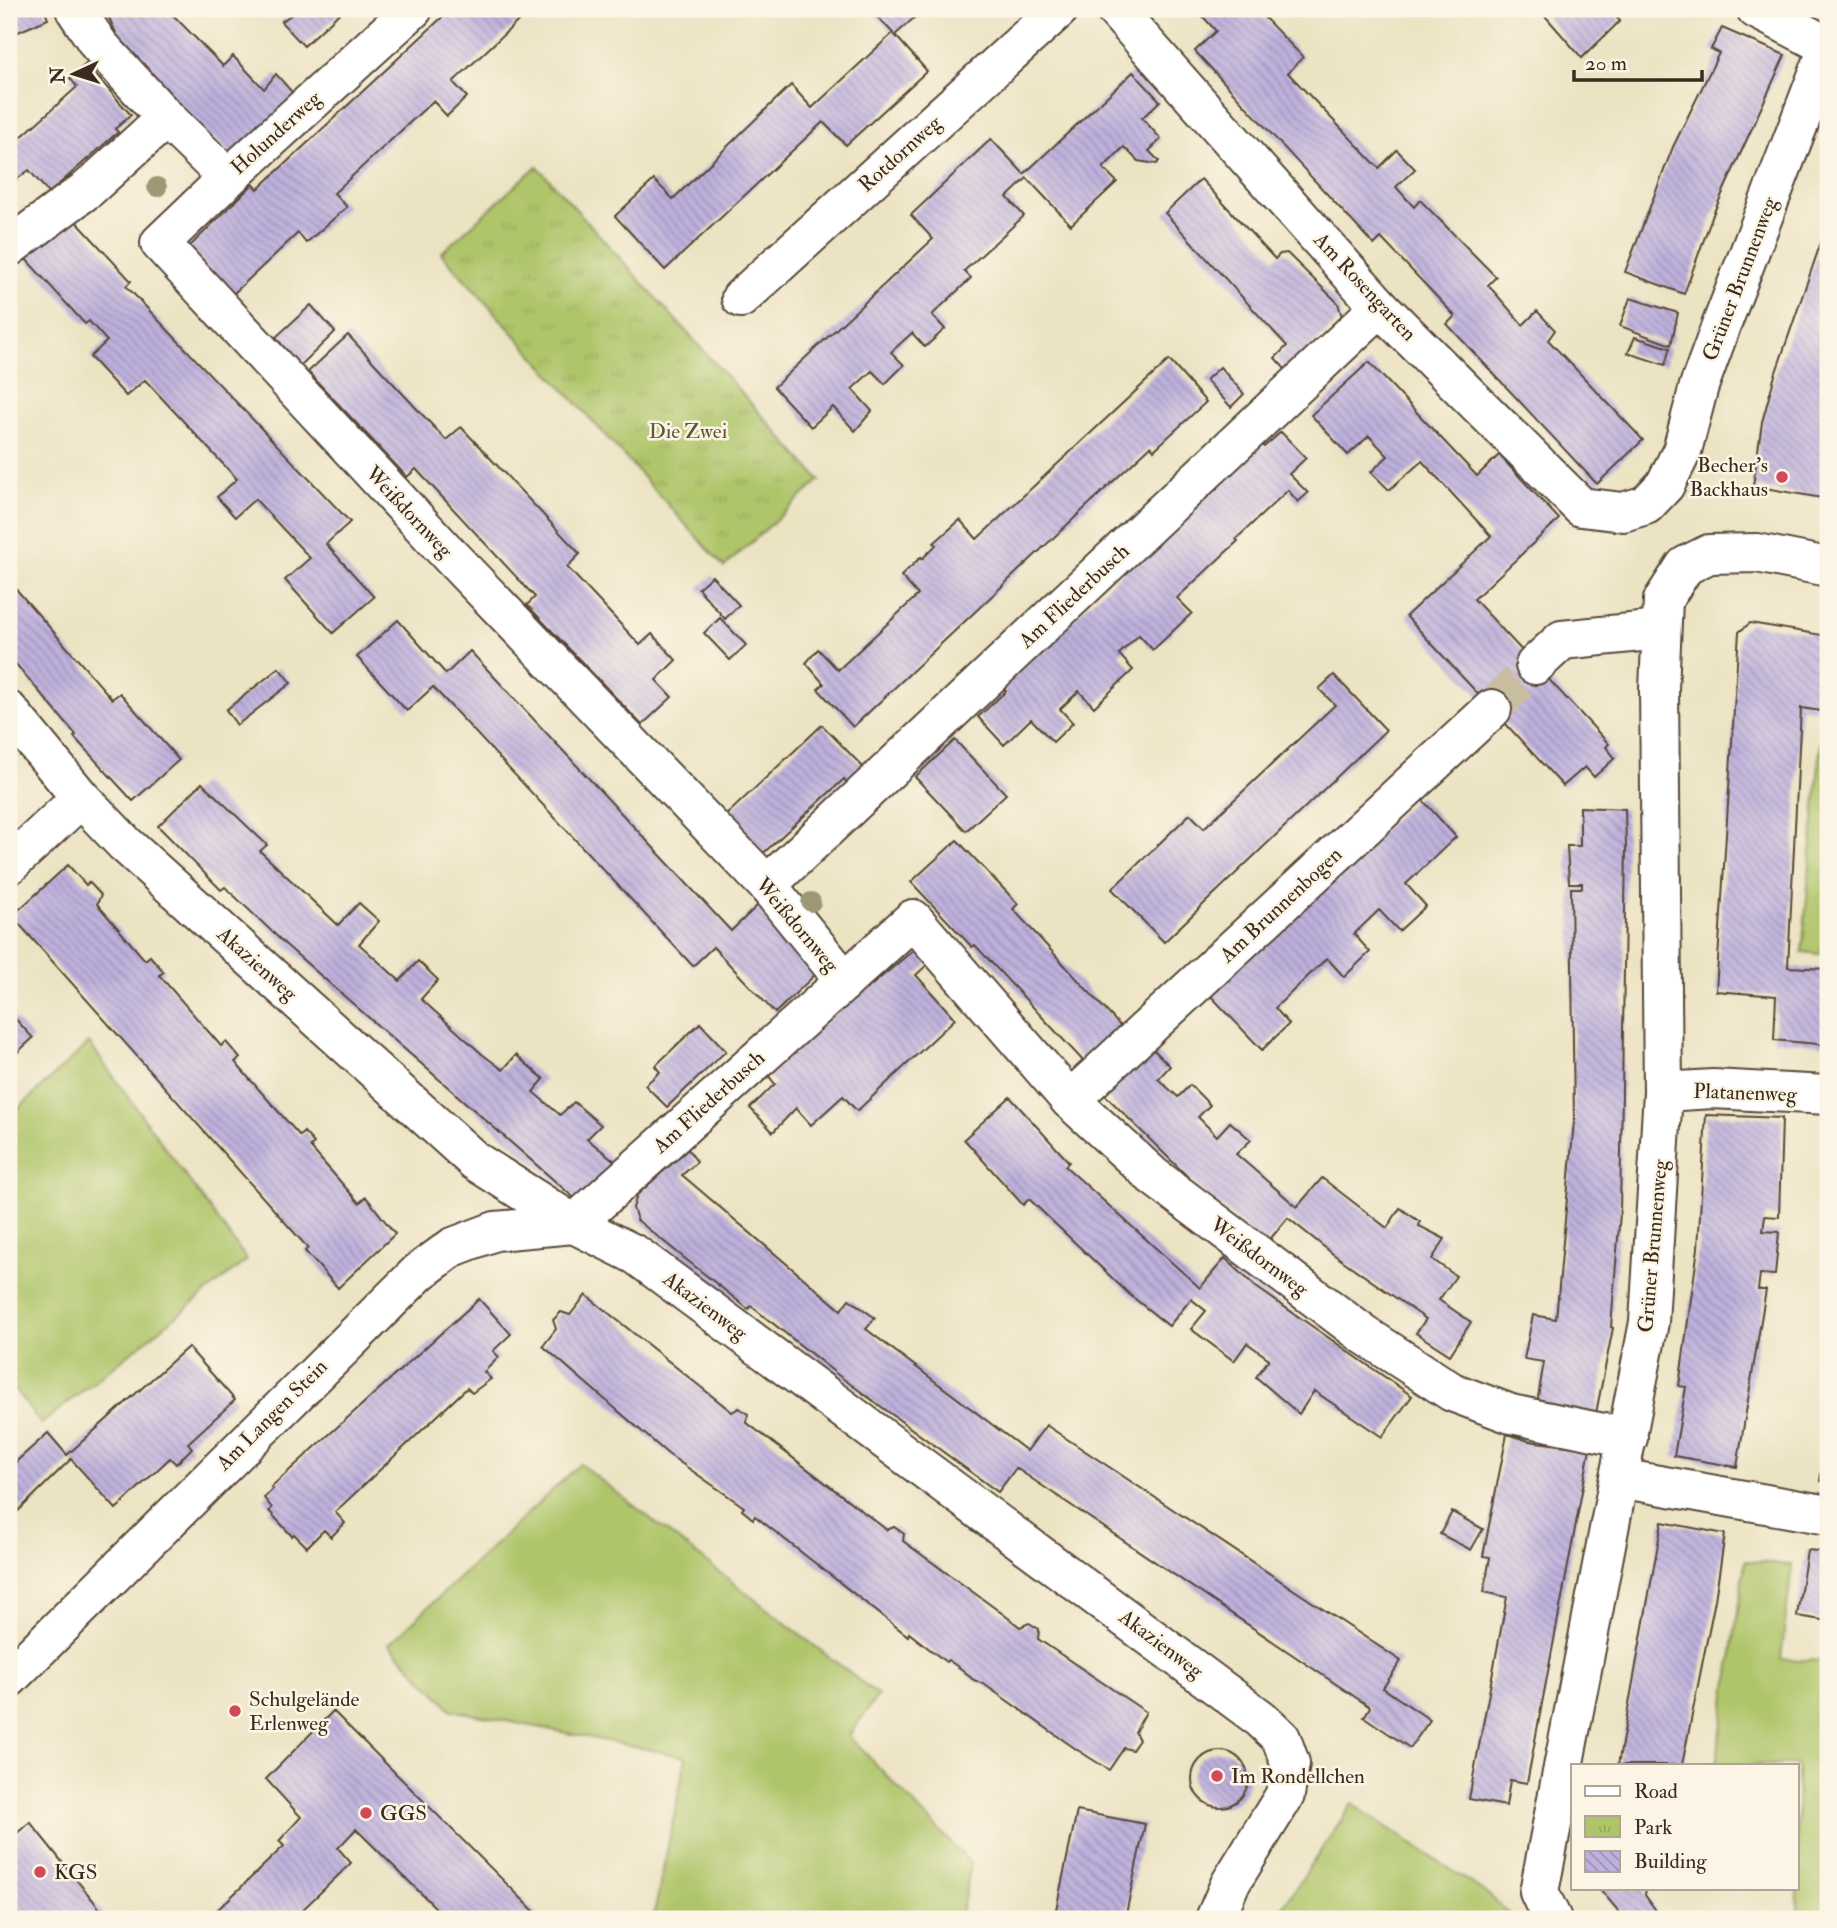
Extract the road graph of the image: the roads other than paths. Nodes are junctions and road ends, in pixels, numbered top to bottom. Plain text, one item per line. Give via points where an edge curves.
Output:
1 (75, 9) edge
2 (414, 9) edge
3 (1059, 9) edge
4 (1115, 9) edge
5 (1756, 9) edge
6 (1828, 47) edge
7 (166, 118) junction
8 (228, 178) junction
9 (9, 247) edge
10 (741, 298) dead end
11 (1380, 307) junction
12 (1646, 505) joint
13 (1828, 567) edge
14 (1660, 630) junction
15 (1535, 665) tunnel mouth
16 (1492, 709) tunnel mouth
17 (9, 711) edge
18 (81, 798) junction
19 (9, 865) edge
20 (767, 885) junction
21 (845, 981) junction
22 (1662, 1092) junction
23 (1828, 1096) edge
24 (1070, 1100) junction
25 (574, 1224) junction
26 (1628, 1438) junction
27 (1619, 1478) junction
28 (1828, 1515) edge
29 (9, 1678) edge
30 (1215, 1919) edge
31 (1552, 1919) edge

1 - 7 street via 99,45
2 - 8 street, Holunderweg
3 - 10 street, Rotdornweg
4 - 11 street, Am Rosengarten
5 - 6 street
6 - 12 street, Grüner Brunnenweg via 1699,386 1682,451 1665,485
7 - 8 street, Holunderweg
7 - 9 street via 89,188
8 - 20 street, Weißdornweg via 160,243 454,560
11 - 12 street, Am Rosengarten via 1581,507 1623,512
11 - 20 street, Am Fliederbusch
13 - 14 street, Grüner Brunnenweg via 1757,553 1709,554 1685,566 1663,600
14 - 15 street via 1562,640
14 - 22 street, Grüner Brunnenweg
16 - 24 street, Am Brunnenbogen
17 - 18 street, Akazienweg
18 - 19 street
18 - 25 street, Akazienweg via 135,853 475,1161
20 - 21 street, Weißdornweg
21 - 24 street, Weißdornweg via 913,919
21 - 25 street, Am Fliederbusch
22 - 23 street, Platanenweg via 1713,1089
22 - 26 street, Grüner Brunnenweg via 1649,1322
24 - 26 street, Weißdornweg via 1153,1176 1240,1244 1452,1392 1511,1415
25 - 29 street, Am Langen Stein via 495,1231 453,1247 419,1272
25 - 30 street, Akazienweg via 636,1255 1281,1738 1290,1763 1285,1795 1230,1884
26 - 27 street, Grüner Brunnenweg
27 - 28 street
27 - 31 street, Grüner Brunnenweg via 1539,1892

